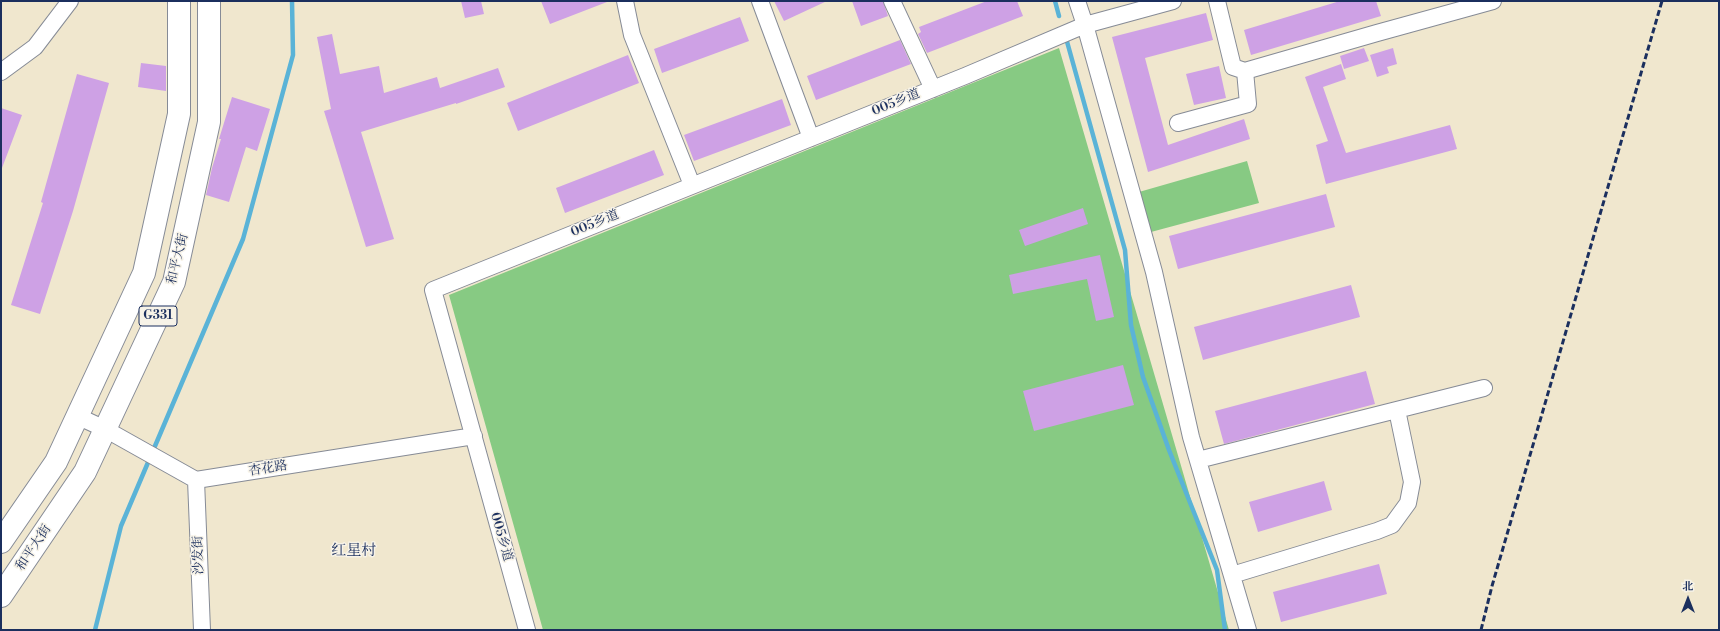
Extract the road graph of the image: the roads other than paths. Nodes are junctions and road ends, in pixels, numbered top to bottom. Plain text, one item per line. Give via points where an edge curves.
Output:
1 (70, 1) edge
2 (179, 1) edge
3 (209, 1) edge
4 (625, 1) edge
5 (760, 1) edge
6 (892, 1) edge
7 (1077, 1) edge
8 (1173, 1) edge
9 (1217, 1) edge
10 (1493, 1) edge
11 (1085, 25) junction
12 (1245, 71) junction
13 (1, 72) edge
14 (933, 89) junction
15 (1178, 124) dead end
16 (811, 138) junction
17 (692, 185) junction
18 (1484, 388) dead end
19 (1397, 410) junction
20 (77, 416) junction
21 (105, 429) junction
22 (474, 436) junction
23 (1198, 460) junction
24 (196, 480) junction
25 (1, 542) edge
26 (1232, 575) junction
27 (1, 596) edge
28 (202, 630) edge
29 (527, 630) edge
30 (1248, 630) edge

1 - 13 street via 35,47
2 - 20 highway, G331 via 179,114 144,273
3 - 21 highway, 和平大街 / G331 via 209,122 174,282
4 - 17 street via 632,35
5 - 16 street
6 - 14 street
7 - 11 street
8 - 11 street, 005乡道
9 - 12 street via 1233,67
10 - 12 street
11 - 14 street, 005乡道
11 - 23 street via 1154,272
12 - 15 street via 1248,104
14 - 16 street, 005乡道
16 - 17 street, 005乡道
17 - 22 street, 005乡道 via 433,290
18 - 19 street
19 - 23 street
19 - 26 street via 1412,482 1408,503 1392,525
20 - 21 street
20 - 25 highway, G331 via 56,462
21 - 24 street
21 - 27 highway, 和平大街 / G331 via 85,472
22 - 24 street, 杏花路
22 - 29 street, 005乡道
23 - 26 street
24 - 28 street, 沙发街
26 - 30 street

